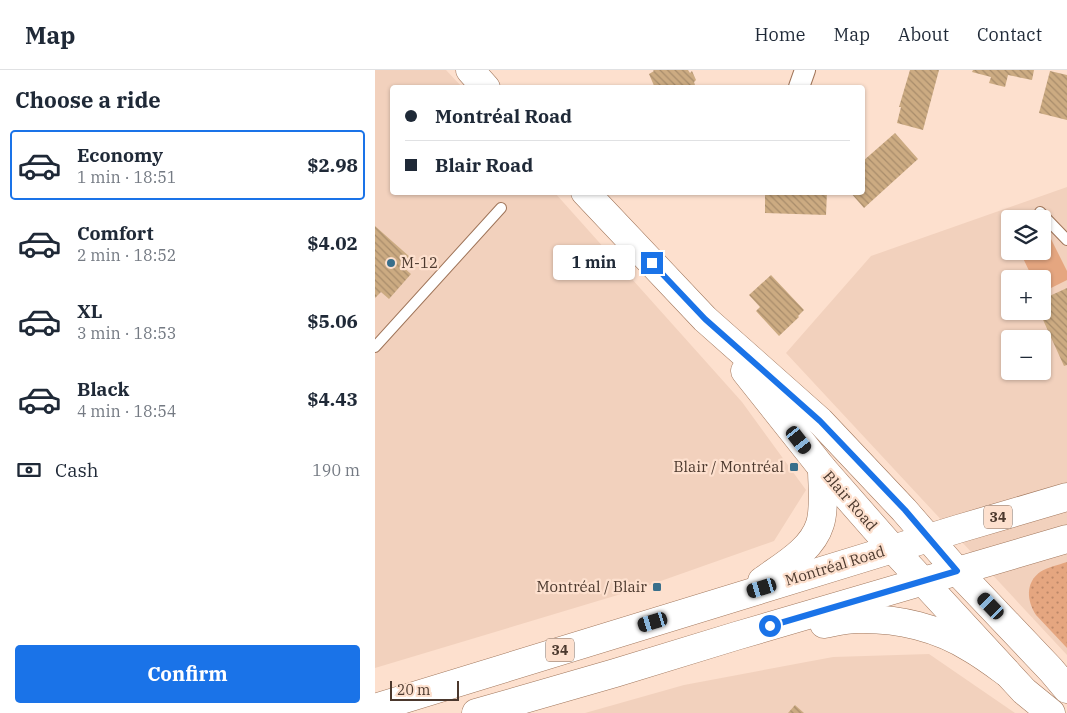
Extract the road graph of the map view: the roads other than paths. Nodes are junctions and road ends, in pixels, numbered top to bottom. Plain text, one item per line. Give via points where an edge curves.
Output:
1 (470, 70) edge
2 (483, 85) edge
3 (588, 195) edge
4 (501, 208) dead end
5 (1051, 223) edge
6 (1067, 240) edge
7 (705, 319) junction
8 (375, 347) edge
9 (822, 468) junction
10 (1067, 498) edge
11 (928, 538) junction
12 (1067, 539) edge
13 (893, 549) junction
14 (957, 571) junction
15 (922, 582) junction
16 (745, 594) junction
17 (736, 636) junction
18 (1007, 673) junction
19 (1067, 689) edge
20 (410, 697) junction
21 (375, 700) edge
22 (375, 708) edge
23 (476, 713) edge
24 (1051, 713) edge

1 - 2 main road
3 - 7 main road, Blair Road
4 - 8 lane
5 - 6 lane
7 - 9 main road, Blair Road
7 - 11 main road, Blair Road via 820,421
9 - 13 main road, Blair Road
9 - 16 main road via 822,514 815,535 799,554
10 - 11 main road, Montréal Road / 34
11 - 13 main road, Montréal Road / 34
11 - 14 main road, Blair Road
12 - 14 main road
13 - 15 main road, Blair Road
13 - 16 main road, Montréal Road / 34
14 - 15 main road
14 - 19 main road, Blair Road
15 - 17 main road
15 - 18 main road, Blair Road
16 - 20 main road, Montréal Road / 34
17 - 18 main road via 858,619 903,622 953,638
17 - 23 main road
18 - 24 main road, Blair Road
20 - 21 main road
20 - 22 main road, Montréal Road / 34

